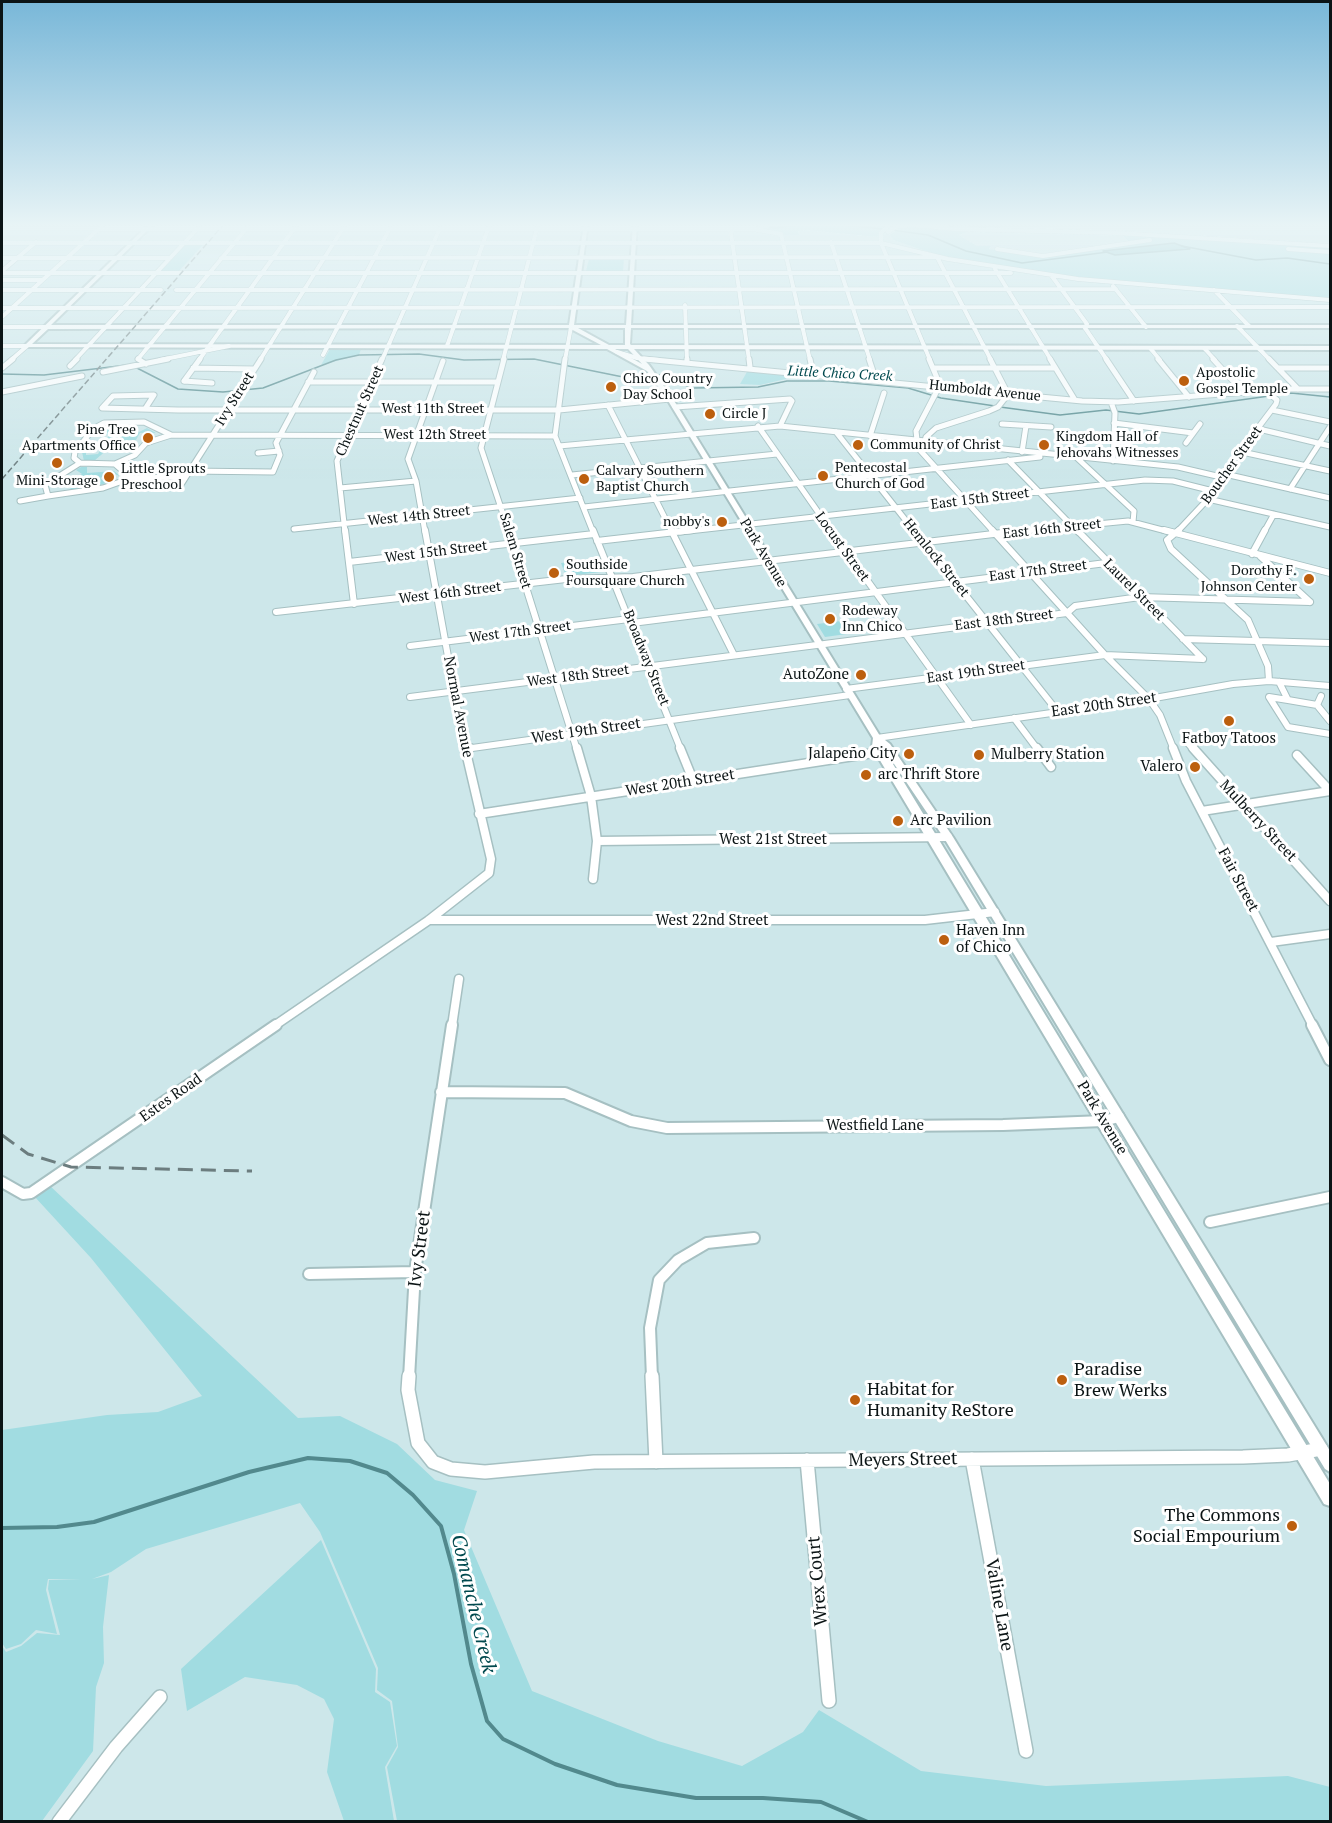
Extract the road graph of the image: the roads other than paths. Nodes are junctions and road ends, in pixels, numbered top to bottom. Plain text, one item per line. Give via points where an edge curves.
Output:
1 (67, 309) edge
2 (122, 309) edge
3 (179, 309) edge
4 (236, 309) edge
5 (292, 309) edge
6 (347, 309) edge
7 (405, 309) edge
8 (461, 309) edge
9 (517, 309) edge
10 (573, 309) edge
11 (629, 309) edge
12 (686, 309) edge
13 (742, 309) edge
14 (798, 309) edge
15 (854, 309) edge
16 (909, 309) edge
17 (964, 309) edge
18 (1020, 309) edge
19 (1075, 309) edge
20 (1133, 309) edge
21 (1232, 309) edge
22 (973, 326) junction
23 (1031, 326) junction
24 (1086, 326) junction
25 (1237, 326) junction
26 (1249, 326) junction
27 (1330, 326) edge
28 (2, 327) edge
29 (48, 327) junction
30 (106, 327) junction
31 (164, 327) junction
32 (222, 327) junction
33 (281, 327) junction
34 (338, 327) junction
35 (397, 327) junction
36 (454, 327) junction
37 (512, 327) junction
38 (571, 327) junction
39 (591, 327) junction
40 (628, 327) junction
41 (686, 327) junction
42 (744, 327) junction
43 (802, 327) junction
44 (860, 327) junction
45 (915, 327) junction
46 (1146, 327) junction
47 (580, 331) junction
48 (2, 346) edge
49 (27, 346) junction
50 (89, 346) junction
51 (148, 346) junction
52 (208, 346) junction
53 (229, 346) junction
54 (268, 346) junction
55 (328, 346) junction
56 (447, 346) junction
57 (507, 346) junction
58 (567, 346) junction
59 (605, 346) junction
60 (629, 347) junction
61 (687, 347) junction
62 (747, 347) junction
63 (806, 347) junction
64 (866, 347) junction
65 (924, 347) junction
66 (984, 347) junction
67 (1043, 347) junction
68 (1098, 348) junction
69 (1150, 348) junction
70 (1204, 348) junction
71 (1258, 348) junction
72 (1330, 348) edge
73 (203, 352) junction
74 (385, 352) junction
75 (615, 352) junction
76 (322, 355) dead end
77 (640, 357) junction
78 (443, 361) dead end
79 (687, 361) junction
80 (143, 364) junction
81 (70, 366) dead end
82 (2, 368) edge
83 (193, 368) junction
84 (750, 368) junction
85 (993, 368) junction
86 (1055, 368) junction
87 (1278, 368) junction
88 (1330, 368) edge
89 (254, 369) junction
90 (933, 369) junction
91 (646, 370) junction
92 (103, 372) dead end
93 (314, 372) dead end
94 (813, 374) junction
95 (82, 376) dead end
96 (876, 380) junction
97 (212, 382) dead end
98 (308, 382) junction
99 (374, 382) junction
100 (436, 382) junction
101 (497, 382) junction
102 (940, 387) junction
103 (1298, 389) junction
104 (1330, 389) edge
105 (1266, 391) junction
106 (2, 392) edge
107 (884, 393) dead end
108 (1244, 393) junction
109 (1006, 394) junction
110 (1189, 397) junction
111 (670, 399) junction
112 (1075, 400) junction
113 (1134, 401) junction
114 (1111, 402) junction
115 (608, 405) junction
116 (675, 407) junction
117 (145, 409) junction
118 (294, 409) junction
119 (359, 409) junction
120 (426, 409) junction
121 (490, 409) junction
122 (205, 410) junction
123 (228, 410) junction
124 (559, 410) junction
125 (1272, 410) junction
126 (200, 418) dead end
127 (1330, 422) edge
128 (1114, 423) junction
129 (1002, 424) dead end
130 (1200, 424) dead end
131 (758, 426) junction
132 (780, 426) junction
133 (1026, 426) junction
134 (1330, 427) edge
135 (1051, 428) dead end
136 (1258, 429) junction
137 (690, 432) junction
138 (836, 432) junction
139 (1193, 433) junction
140 (171, 435) junction
141 (212, 435) junction
142 (280, 435) junction
143 (349, 435) junction
144 (416, 435) junction
145 (927, 435) junction
146 (482, 436) junction
147 (555, 436) junction
148 (870, 436) junction
149 (626, 439) junction
150 (915, 440) junction
151 (924, 441) junction
152 (939, 443) junction
153 (1186, 443) dead end
154 (1321, 444) junction
155 (559, 446) junction
156 (1330, 446) edge
157 (997, 449) junction
158 (279, 451) junction
159 (922, 452) junction
160 (1022, 452) junction
161 (1242, 452) junction
162 (258, 453) dead end
163 (777, 454) junction
164 (1048, 454) junction
165 (1076, 457) junction
166 (708, 461) junction
167 (1009, 461) junction
168 (1113, 461) junction
169 (80, 463) junction
170 (116, 464) junction
171 (1306, 465) junction
172 (640, 468) junction
173 (938, 469) junction
174 (189, 471) junction
175 (1330, 471) edge
176 (572, 475) junction
177 (1223, 475) junction
178 (869, 476) junction
179 (131, 478) junction
180 (416, 481) junction
181 (798, 483) junction
182 (1106, 485) junction
183 (340, 488) junction
184 (1290, 489) junction
185 (1213, 491) junction
186 (726, 492) junction
187 (1040, 492) junction
188 (48, 496) junction
189 (580, 498) junction
190 (1330, 498) edge
191 (1208, 499) junction
192 (656, 500) junction
193 (965, 500) junction
194 (20, 501) dead end
195 (501, 507) junction
196 (584, 507) junction
197 (896, 509) junction
198 (1274, 514) junction
199 (422, 516) junction
200 (820, 516) junction
201 (1133, 522) junction
202 (344, 524) junction
203 (746, 525) junction
204 (1072, 525) junction
205 (1330, 527) edge
206 (294, 530) dead end
207 (672, 533) junction
208 (1171, 534) junction
209 (997, 535) junction
210 (596, 537) junction
211 (513, 543) junction
212 (924, 543) junction
213 (846, 552) junction
214 (428, 553) junction
215 (1256, 554) junction
216 (768, 561) junction
217 (349, 562) junction
218 (1106, 563) junction
219 (690, 571) junction
220 (1031, 572) junction
221 (1330, 573) edge
222 (611, 577) junction
223 (955, 582) junction
224 (525, 584) junction
225 (875, 592) junction
226 (436, 594) junction
227 (1140, 597) junction
228 (1225, 599) junction
229 (791, 601) junction
230 (354, 604) junction
231 (276, 612) dead end
232 (713, 612) junction
233 (1067, 613) junction
234 (631, 621) junction
235 (987, 623) junction
236 (541, 629) junction
237 (903, 633) junction
238 (1183, 639) junction
239 (445, 641) junction
240 (1258, 641) junction
241 (1330, 643) edge
242 (818, 644) junction
243 (410, 646) dead end
244 (734, 655) junction
245 (1105, 655) junction
246 (1021, 666) junction
247 (648, 667) junction
248 (935, 678) junction
249 (556, 680) junction
250 (1269, 681) junction
251 (1279, 682) junction
252 (1330, 686) edge
253 (455, 691) junction
254 (848, 692) junction
255 (1321, 696) dead end
256 (410, 697) dead end
257 (1149, 699) junction
258 (1288, 700) junction
259 (1317, 705) junction
260 (1058, 712) junction
261 (1014, 718) junction
262 (671, 719) junction
263 (1330, 721) edge
264 (971, 725) junction
265 (570, 733) junction
266 (1330, 734) edge
267 (877, 738) junction
268 (1186, 741) dead end
269 (465, 749) junction
270 (880, 752) junction
271 (1297, 755) dead end
272 (1051, 767) dead end
273 (693, 780) junction
274 (1330, 791) edge
275 (591, 796) junction
276 (1246, 804) junction
277 (1202, 811) junction
278 (479, 814) junction
279 (948, 837) junction
280 (934, 838) junction
281 (597, 841) junction
282 (593, 879) dead end
283 (1330, 902) edge
284 (995, 912) junction
285 (980, 915) junction
286 (429, 920) junction
287 (1330, 934) edge
288 (1271, 942) junction
289 (459, 979) dead end
290 (337, 983) joint
291 (1330, 1060) edge
292 (441, 1092) junction
293 (1119, 1117) junction
294 (1103, 1121) junction
295 (2, 1182) edge
296 (1330, 1197) edge
297 (1210, 1222) dead end
298 (754, 1238) dead end
299 (415, 1272) junction
300 (309, 1274) dead end
301 (1321, 1449) junction
302 (1303, 1452) junction
303 (972, 1459) junction
304 (807, 1460) junction
305 (656, 1462) junction
306 (1330, 1464) edge
307 (485, 1472) joint
308 (1330, 1498) edge
309 (160, 1697) dead end
310 (829, 1701) dead end
311 (1026, 1751) dead end
312 (59, 1821) edge

1 - 29 main road
2 - 30 street
3 - 31 street
4 - 32 street
5 - 33 street, Ivy Street
6 - 34 street
7 - 35 street, Chestnut Street
8 - 36 street
9 - 37 street, Salem Street
10 - 38 main road
11 - 40 main road
12 - 41 street
13 - 42 street
14 - 43 street
15 - 44 street
16 - 45 street
17 - 22 street
18 - 23 street
19 - 24 street
20 - 46 street
21 - 26 street
22 - 23 main road
22 - 45 main road
22 - 66 street
23 - 24 main road
23 - 67 street
24 - 46 main road
24 - 68 street
25 - 26 main road
25 - 46 main road
25 - 71 street
26 - 27 main road
28 - 29 street
29 - 30 main road
29 - 49 main road
30 - 31 main road
30 - 50 street
31 - 32 main road
31 - 51 street
32 - 33 main road
32 - 52 street
33 - 34 main road
33 - 54 street, Ivy Street
34 - 35 main road
34 - 55 street
35 - 36 main road
35 - 74 street, Chestnut Street
36 - 37 main road
36 - 56 street
37 - 38 main road
37 - 57 street, Salem Street
38 - 39 main road
38 - 47 main road
38 - 58 street
39 - 40 main road
39 - 47 main road
40 - 41 main road
40 - 60 main road
41 - 42 main road
41 - 61 street
42 - 43 main road
42 - 62 street
43 - 44 main road
43 - 63 street
44 - 45 main road
44 - 64 street
45 - 65 street
47 - 59 main road
48 - 49 street
49 - 50 main road
49 - 82 street
50 - 51 main road
50 - 81 street
51 - 52 main road
51 - 80 street via 138,359
52 - 53 main road
52 - 73 street
53 - 54 main road
53 - 73 street
54 - 55 main road
54 - 89 street, Ivy Street
55 - 74 main road
55 - 76 street
56 - 57 main road
56 - 74 main road
57 - 58 main road
57 - 101 street, Salem Street
58 - 59 main road
58 - 124 street
59 - 60 main road
59 - 75 main road
60 - 61 main road
60 - 77 main road
61 - 62 main road
61 - 79 street
62 - 63 main road
62 - 84 street
63 - 64 main road
63 - 94 street
64 - 65 main road
64 - 96 street
65 - 66 main road
65 - 90 street
66 - 67 main road
66 - 85 street
67 - 68 main road
67 - 86 street
68 - 69 main road
68 - 113 street
69 - 70 main road
69 - 110 street
70 - 71 main road
70 - 108 street
71 - 72 main road
71 - 87 street
73 - 80 street
73 - 83 street
74 - 99 street, Chestnut Street
75 - 77 street, Humboldt Avenue
75 - 91 main road
77 - 79 street, Humboldt Avenue
77 - 91 main road
78 - 100 street, Normal Avenue
79 - 84 street, Humboldt Avenue
80 - 92 street
83 - 89 street
83 - 97 street via 184,381
84 - 94 street, Humboldt Avenue
85 - 86 street
85 - 90 street
85 - 109 street
86 - 112 street
87 - 88 street
87 - 103 street
89 - 123 street, Ivy Street
90 - 102 street
91 - 111 main road, Park Avenue
93 - 98 street
94 - 96 street, Humboldt Avenue
95 - 106 street
96 - 102 street, Humboldt Avenue
98 - 99 street
98 - 118 street
99 - 100 street
99 - 119 street, Chestnut Street
100 - 101 street
100 - 120 street, Normal Avenue
101 - 121 street, Salem Street
102 - 109 street, Humboldt Avenue
102 - 150 street via 919,424
103 - 104 street, Humboldt Avenue
103 - 105 street, Humboldt Avenue
105 - 108 street, Humboldt Avenue
105 - 125 street, Boucher Street via 1275,399
107 - 148 street
108 - 110 street, Humboldt Avenue
109 - 112 street, Humboldt Avenue
109 - 145 street via 994,409 946,423
110 - 113 street, Humboldt Avenue
111 - 115 street, West 11th Street
111 - 116 main road, Park Avenue
112 - 114 street, Humboldt Avenue
113 - 114 street, Humboldt Avenue
114 - 128 street
115 - 124 street, West 11th Street
115 - 149 street
116 - 132 street via 790,399
116 - 137 main road, Park Avenue
117 - 117 street, West 11th Street via 104,409 102,408 113,396 154,395
117 - 122 street, West 11th Street
118 - 119 street, West 11th Street
118 - 123 street, West 11th Street
118 - 142 street
119 - 120 street, West 11th Street
119 - 143 street, Chestnut Street
120 - 121 street, West 11th Street
120 - 144 street, Normal Avenue
121 - 124 street, West 11th Street
121 - 146 street, Salem Street
122 - 123 street, West 11th Street
122 - 126 street
123 - 141 street, Ivy Street
124 - 147 street
125 - 127 street
125 - 136 street, Boucher Street
128 - 139 street
128 - 168 street
129 - 133 street
130 - 139 street
131 - 132 street
131 - 137 street
131 - 163 street, Locust Street
132 - 138 street
133 - 135 street
133 - 160 street
134 - 154 street
136 - 154 street
136 - 161 street, Boucher Street
137 - 149 street
137 - 166 main road, Park Avenue
138 - 148 street
138 - 178 street, Hemlock Street
139 - 153 street
140 - 141 street, West 12th Street
140 - 169 street via 144,422 104,423 93,429 75,452 74,458
140 - 170 street via 146,444 135,455
141 - 142 street, West 12th Street
141 - 174 street, Ivy Street
142 - 143 street, West 12th Street
142 - 158 street via 275,446
143 - 144 street, West 12th Street
143 - 183 street, Chestnut Street via 338,461
144 - 146 street, West 12th Street
144 - 180 street, Normal Avenue via 408,459
145 - 151 street
145 - 152 street
146 - 147 street, West 12th Street
146 - 195 street, Salem Street via 482,452
147 - 155 street, Broadway Street
148 - 150 street
149 - 155 street
149 - 172 street
150 - 151 street
150 - 159 street
151 - 152 street
151 - 159 street
152 - 157 street
154 - 156 street
154 - 171 street
155 - 176 street, Broadway Street
157 - 160 street
157 - 167 street, Laurel Street
158 - 162 street
158 - 174 street via 280,459 273,472
159 - 173 street
160 - 164 street
161 - 171 street
161 - 177 street, Boucher Street
163 - 166 street
163 - 181 street, Locust Street
164 - 165 street
164 - 167 street
165 - 168 street
165 - 182 street
166 - 172 street
166 - 186 main road, Park Avenue
167 - 173 street
167 - 187 street, Laurel Street
168 - 177 street
169 - 170 street
169 - 188 street via 46,483
170 - 179 street
171 - 175 street
171 - 184 street
172 - 176 street
172 - 192 street
173 - 178 street
173 - 193 street
174 - 179 street, Ivy Street via 184,480
176 - 189 street, Broadway Street
177 - 184 street
177 - 185 street, Boucher Street
178 - 181 street
178 - 197 street, Hemlock Street
179 - 188 street via 91,491
180 - 183 street
180 - 199 street, Normal Avenue
181 - 186 street
181 - 200 street, Locust Street
182 - 185 street, East 15th Street via 1161,480
182 - 187 street, East 15th Street
182 - 201 street via 1134,512
183 - 202 street, Chestnut Street
184 - 190 street
185 - 191 street, Boucher Street
186 - 192 street
186 - 203 main road, Park Avenue
187 - 193 street, East 15th Street
187 - 204 street, Laurel Street
188 - 194 street
189 - 195 street, West 14th Street
189 - 196 street, Broadway Street
191 - 198 street
191 - 208 street, Boucher Street via 1183,527
192 - 196 street
192 - 207 street
193 - 197 street, East 15th Street
193 - 209 street
195 - 199 street, West 14th Street
195 - 211 street, Salem Street
196 - 210 street, Broadway Street
197 - 200 street, East 15th Street
197 - 212 street, Hemlock Street
198 - 205 street
198 - 215 street
199 - 202 street, West 14th Street
199 - 214 street, Normal Avenue
200 - 203 street, East 15th Street
200 - 213 street, Locust Street
201 - 204 street, East 16th Street
201 - 208 street, East 16th Street
202 - 206 street, West 14th Street
202 - 217 street, Chestnut Street
203 - 207 street, West 15th Street
203 - 216 main road, Park Avenue
204 - 209 street, East 16th Street
204 - 218 street, Laurel Street
207 - 210 street, West 15th Street
207 - 219 street
208 - 215 street, East 16th Street
208 - 228 street via 1168,546
209 - 212 street, East 16th Street
209 - 220 street
210 - 211 street, West 15th Street
210 - 222 street, Broadway Street
211 - 214 street, West 15th Street
211 - 224 street, Salem Street
212 - 213 street, East 16th Street
212 - 223 street, Hemlock Street
213 - 216 street, East 16th Street
213 - 225 street, Locust Street
214 - 217 street, West 15th Street
214 - 226 street, Normal Avenue
215 - 221 street, East 16th Street
215 - 228 street, East 18th Street via 1310,603
216 - 219 street, West 16th Street
216 - 229 main road, Park Avenue
217 - 230 street, Chestnut Street
218 - 220 street, East 17th Street
218 - 227 street, Laurel Street
219 - 222 street, West 16th Street
219 - 232 street
220 - 223 street, East 17th Street
220 - 233 street
222 - 224 street, West 16th Street
222 - 234 street, Broadway Street
223 - 225 street, East 17th Street
223 - 235 street, Hemlock Street
224 - 226 street, West 16th Street
224 - 236 street, Salem Street
225 - 229 street, East 17th Street
225 - 237 street, Locust Street
226 - 230 street, West 16th Street
226 - 239 street, Normal Avenue
227 - 228 street, East 18th Street
227 - 233 street, East 18th Street via 1075,606
227 - 238 street, Laurel Street
228 - 240 street via 1244,614
229 - 232 street, West 17th Street
229 - 242 main road, Park Avenue
230 - 231 street, West 16th Street
232 - 234 street, West 17th Street
232 - 244 street
233 - 235 street, East 18th Street
233 - 245 street
234 - 236 street, West 17th Street
234 - 247 street, Broadway Street
235 - 237 street, East 18th Street
235 - 246 street, Hemlock Street
236 - 239 street, West 17th Street
236 - 249 street, Salem Street
237 - 242 street, East 18th Street
237 - 248 street, Locust Street
238 - 240 street
238 - 245 street, Laurel Street via 1203,659
239 - 243 street, West 17th Street
239 - 253 street, Normal Avenue
240 - 241 street
240 - 250 street via 1268,666
242 - 244 street, West 18th Street
242 - 254 main road, Park Avenue
244 - 247 street, West 18th Street
245 - 246 street, East 19th Street
245 - 257 street
246 - 248 street, East 19th Street
246 - 260 street, Hemlock Street
247 - 249 street, West 18th Street
247 - 262 street, Broadway Street
248 - 254 street, East 19th Street
248 - 264 street, Locust Street
249 - 253 street, West 18th Street
249 - 265 street, Salem Street
250 - 251 street, East 20th Street
250 - 257 street, East 20th Street
251 - 252 street, East 20th Street
251 - 258 street
253 - 256 street, West 18th Street
253 - 269 street, Normal Avenue
254 - 262 street, West 19th Street
254 - 267 main road, Park Avenue
255 - 259 street
257 - 260 street, East 20th Street
257 - 277 street, Fair Street
258 - 259 street
258 - 266 street via 1269,697 1288,727
259 - 263 street
260 - 261 street, East 20th Street
261 - 264 street, East 20th Street
261 - 272 street
262 - 265 street, West 19th Street
262 - 273 street, Broadway Street
264 - 267 street, East 20th Street
265 - 269 street, West 19th Street
265 - 275 street, Salem Street
267 - 270 main road, Park Avenue
267 - 279 main road, Park Avenue via 887,746
268 - 276 street, Mulberry Street
269 - 278 street, Normal Avenue
270 - 273 street, West 20th Street
270 - 280 main road, Park Avenue
271 - 274 street
273 - 275 street, West 20th Street
274 - 276 street
275 - 278 street, West 20th Street
275 - 281 street, Salem Street
276 - 277 street
276 - 283 street, Mulberry Street
277 - 288 street, Fair Street
278 - 286 street, Normal Avenue via 491,859 489,873
279 - 280 street, West 21st Street
279 - 284 main road, Park Avenue
280 - 281 street, West 21st Street
280 - 285 main road, Park Avenue
281 - 282 street, Salem Street
284 - 285 street, West 22nd Street
284 - 293 main road, Park Avenue
285 - 286 street, West 22nd Street via 904,920
285 - 294 main road, Park Avenue
286 - 290 street, Normal Avenue
287 - 288 street
288 - 291 street, Fair Street
289 - 292 street, Ivy Street
290 - 295 street, Estes Road via 31,1193 23,1194
292 - 294 street, Westfield Lane via 565,1093 631,1121 667,1128
292 - 299 street, Ivy Street
293 - 294 street, Westfield Lane
293 - 301 main road, Park Avenue
294 - 302 main road, Park Avenue
296 - 297 street
298 - 305 street via 707,1243 678,1260 659,1280 650,1328
299 - 300 street
299 - 307 street, Ivy Street via 408,1390 418,1443 433,1462 451,1469
301 - 302 street, Meyers Street
301 - 306 main road, Park Avenue
302 - 303 street, Meyers Street via 1243,1457
302 - 308 main road, Park Avenue
303 - 304 street, Meyers Street
303 - 311 street, Valine Lane
304 - 305 street, Meyers Street
304 - 310 street, Wrex Court
305 - 307 street, Meyers Street via 550,1464
309 - 312 street

